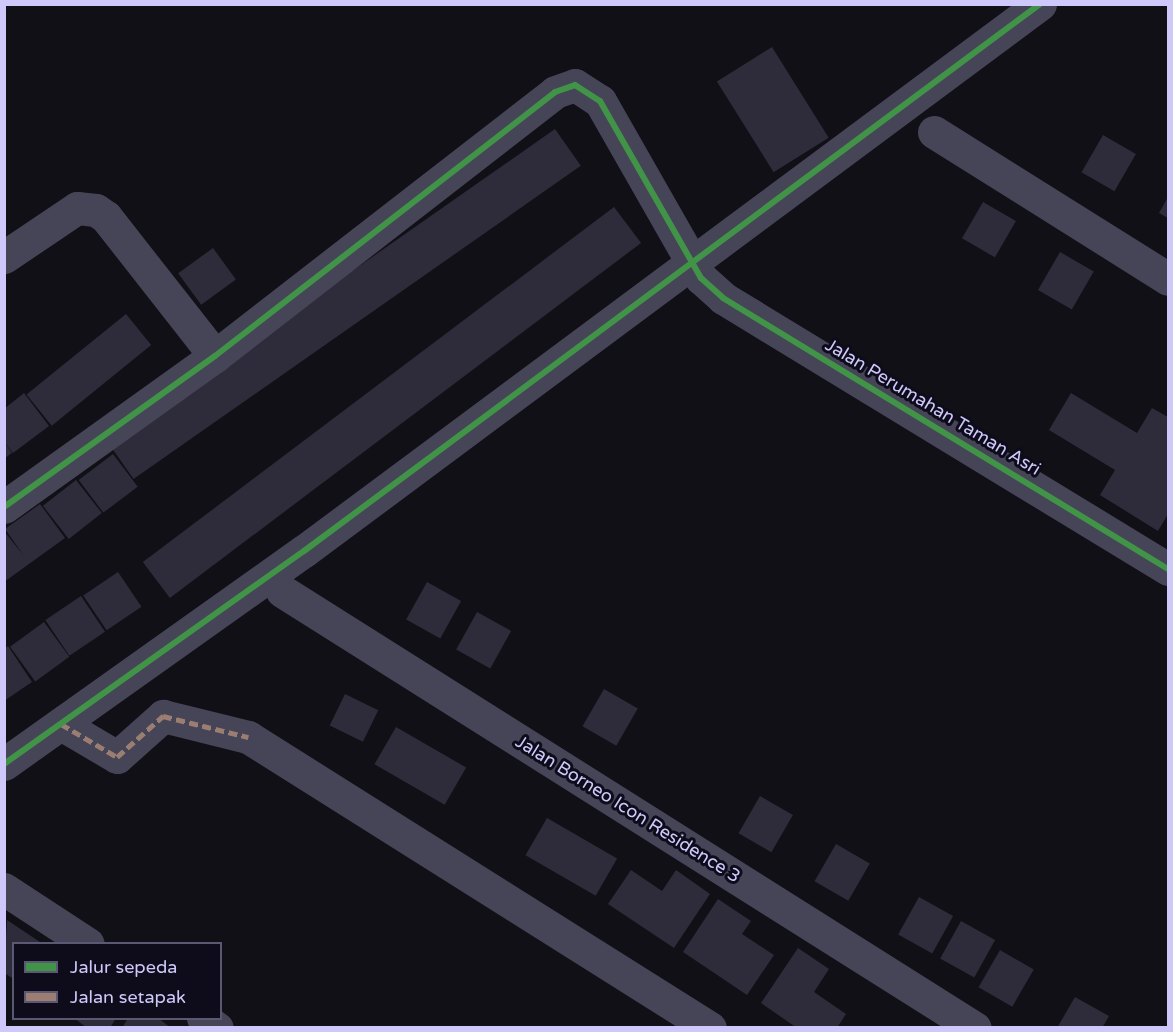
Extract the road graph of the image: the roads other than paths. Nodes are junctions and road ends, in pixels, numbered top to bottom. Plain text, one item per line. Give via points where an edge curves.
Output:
1 (1040, 4) edge
2 (934, 132) dead end
3 (4, 257) edge
4 (691, 261) junction
5 (1168, 279) edge
6 (215, 356) junction
7 (4, 507) edge
8 (1168, 569) edge
9 (282, 591) dead end
10 (61, 724) junction
11 (4, 764) edge
12 (4, 889) edge
13 (85, 942) edge
14 (710, 1028) edge
15 (975, 1028) edge

1 - 4 street
2 - 5 street
3 - 6 street via 77,208 96,210 106,217
4 - 6 street, Jalan Perumahan Taman Asri via 600,101 575,85 555,92
4 - 8 street, Jalan Perumahan Taman Asri via 701,278 723,297
4 - 10 street via 304,551
6 - 7 street
9 - 15 street, Jalan Borneo Icon Residence 3
10 - 11 street
10 - 14 street via 117,757 164,716 248,737
12 - 13 street

